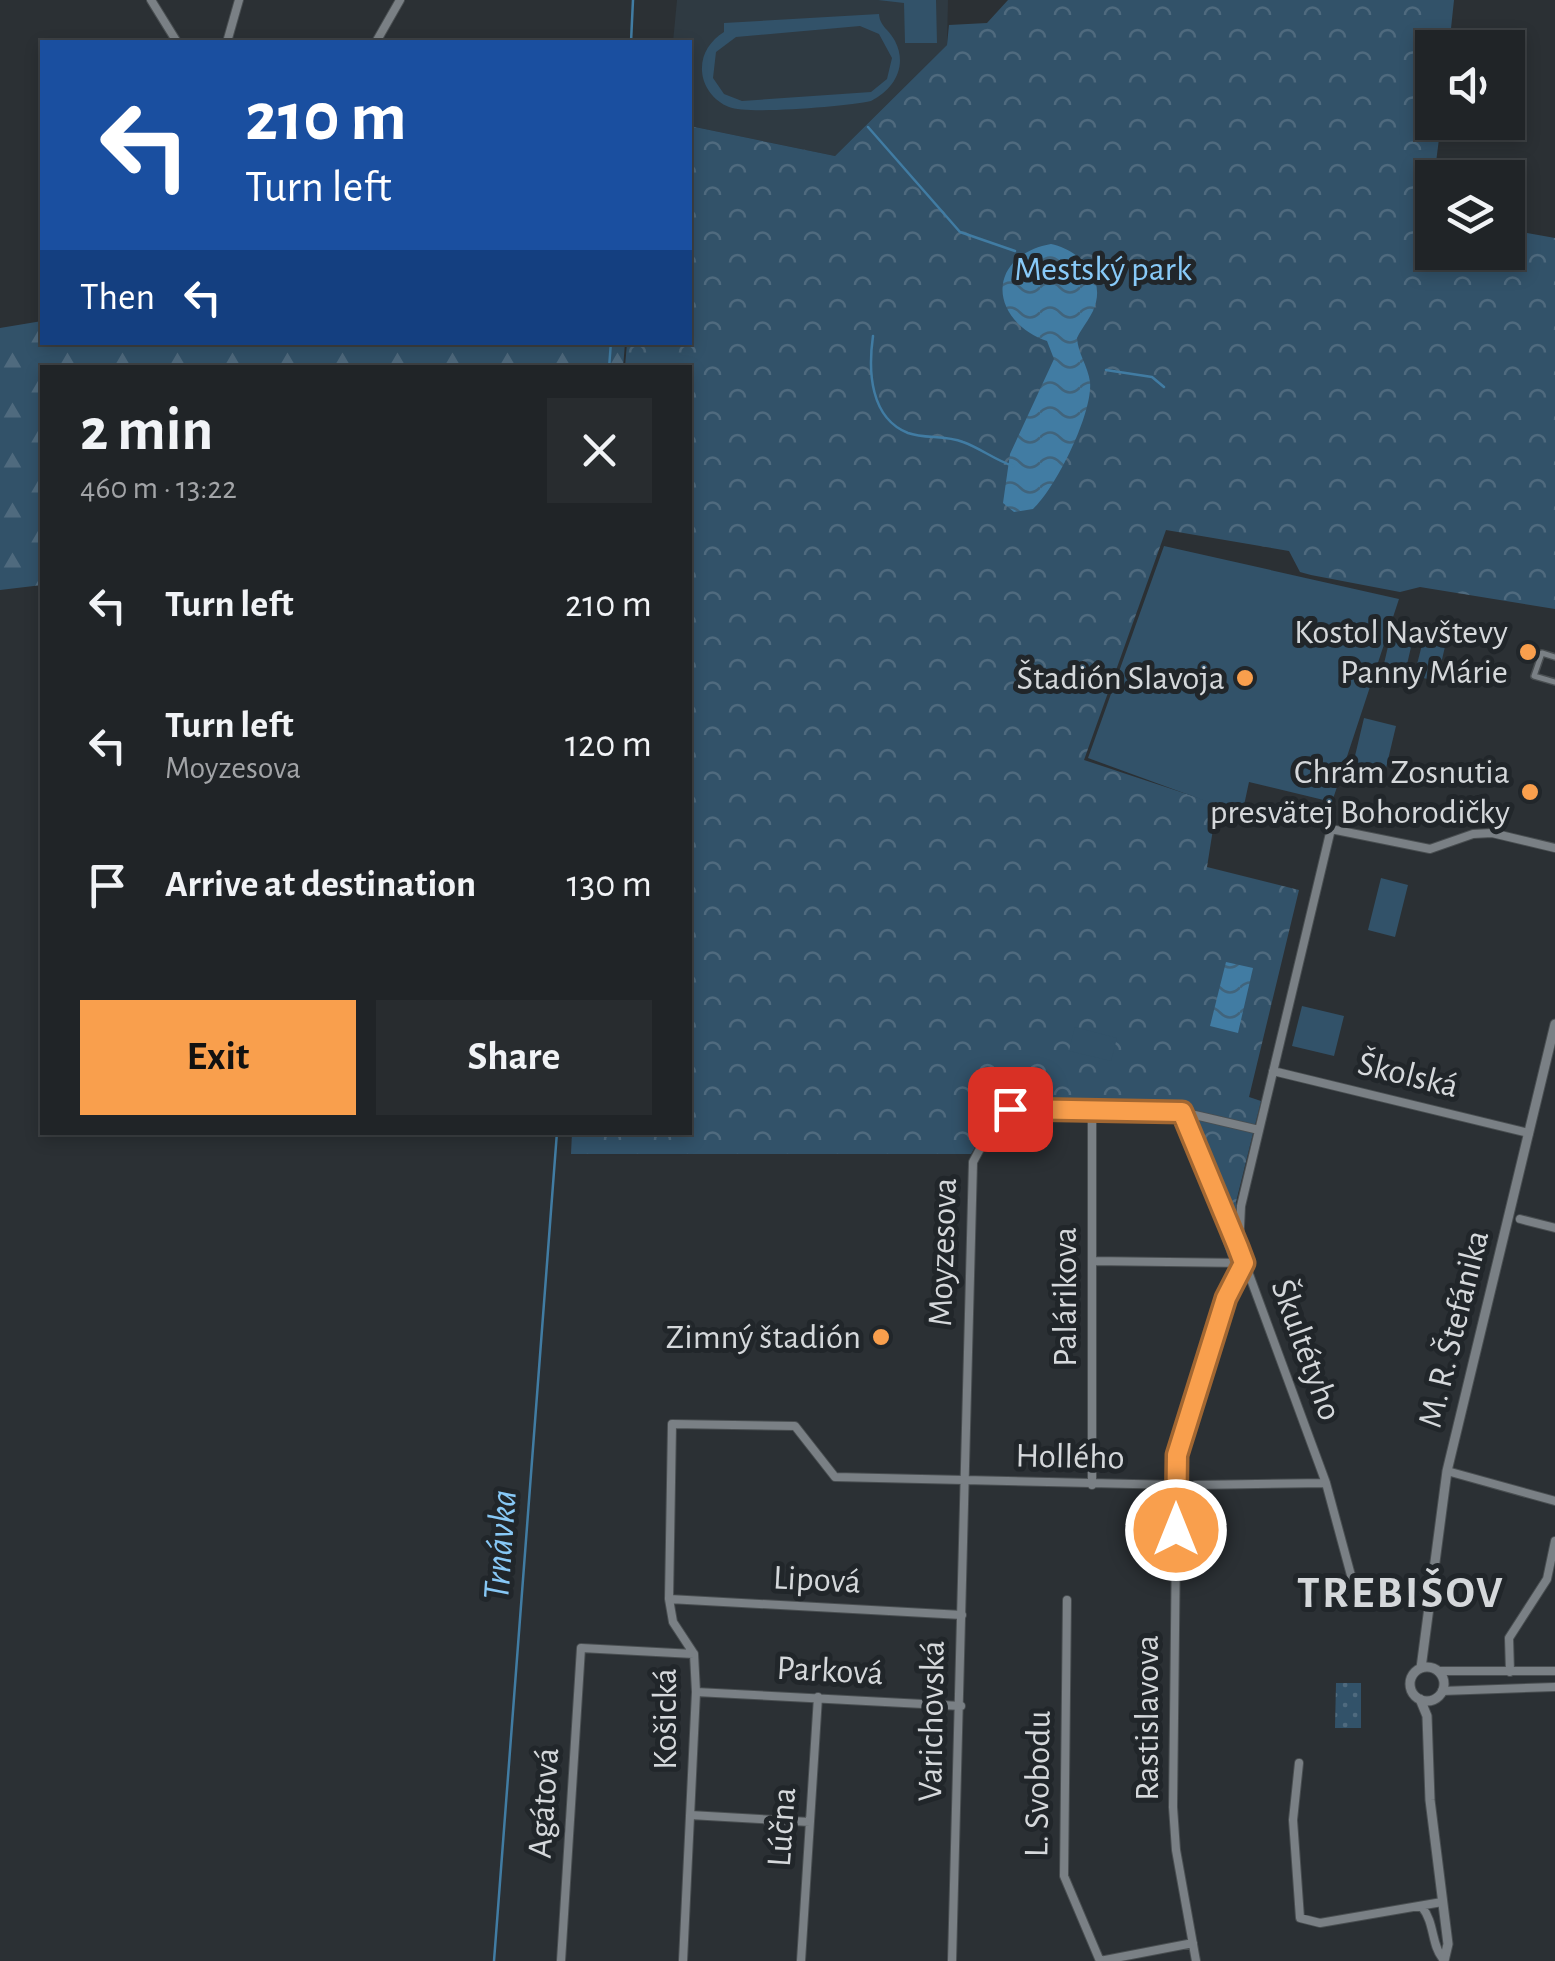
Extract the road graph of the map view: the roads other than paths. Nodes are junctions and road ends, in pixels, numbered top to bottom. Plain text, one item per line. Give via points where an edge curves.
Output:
1 (151, 0) edge
2 (239, 0) edge
3 (400, 0) edge
4 (176, 40) edge
5 (228, 40) edge
6 (377, 40) edge
7 (1555, 656) edge
8 (1555, 682) edge
9 (1555, 848) edge
10 (1555, 1024) edge
11 (1274, 1070) junction
12 (1092, 1110) junction
13 (1182, 1112) junction
14 (1260, 1130) junction
15 (1529, 1133) junction
16 (1520, 1219) dead end
17 (1555, 1228) edge
18 (1238, 1247) junction
19 (1092, 1261) junction
20 (1244, 1263) junction
21 (672, 1424) joint
22 (1447, 1470) junction
23 (964, 1483) junction
24 (1195, 1484) dead end
25 (1326, 1484) junction
26 (1092, 1485) junction
27 (1176, 1485) junction
28 (1555, 1501) edge
29 (1555, 1542) edge
30 (1429, 1589) junction
31 (669, 1600) junction
32 (1067, 1600) dead end
33 (962, 1615) junction
34 (694, 1654) junction
35 (1430, 1669) junction
36 (1514, 1672) junction
37 (1555, 1672) edge
38 (1518, 1687) junction
39 (1555, 1687) edge
40 (696, 1692) junction
41 (1439, 1695) junction
42 (818, 1697) junction
43 (1420, 1699) junction
44 (961, 1706) junction
45 (1427, 1716) junction
46 (1299, 1763) dead end
47 (690, 1816) junction
48 (810, 1822) junction
49 (1442, 1902) junction
50 (1422, 1907) junction
51 (1194, 1943) junction
52 (1444, 1960) edge
53 (561, 1961) edge
54 (684, 1961) edge
55 (801, 1961) edge
56 (952, 1961) edge
57 (1100, 1961) edge
58 (1196, 1961) edge

1 - 4 street
2 - 5 street
3 - 6 street
7 - 8 street via 1542,654 1534,676
9 - 11 street, Škultétyho via 1492,832 1430,849 1331,828
10 - 15 street, M. R. Štefánika
11 - 14 street, Škultétyho
11 - 15 street, Školská
12 - 13 street, Moyzesova
12 - 19 street, Palárikova
12 - 23 street, Moyzesova via 1002,1110 974,1162
13 - 14 street, Moyzesova
13 - 18 street
14 - 18 street, Škultétyho
15 - 22 street, M. R. Štefánika
16 - 17 street
18 - 20 street, Škultétyho
19 - 20 street
19 - 26 street, Palárikova
20 - 25 street, Škultétyho
20 - 27 street, Rastislavova via 1226,1298 1177,1455
21 - 23 street, Hollého via 796,1426 836,1477
21 - 31 street, Košická
22 - 28 street
22 - 30 street, M. R. Štefánika
23 - 26 street, Hollého
23 - 33 street, Varichovská
24 - 25 street
25 - 30 street, Škultétyho via 1352,1580
26 - 27 street, Hollého
27 - 51 street, Rastislavova via 1173,1807
29 - 36 street via 1547,1579 1509,1638
30 - 35 street, M. R. Štefánika
31 - 33 street, Lipová
31 - 34 street, Košická via 673,1622
32 - 57 street, L. Svobodu via 1064,1876
33 - 44 street, Varichovská
34 - 40 street, Košická
34 - 53 street, Agátová via 581,1648
35 - 36 street
35 - 41 street via 1444,1680
35 - 43 street via 1410,1683
36 - 37 street
36 - 38 street
38 - 39 street
38 - 41 street
40 - 42 street, Parková
40 - 47 street, Košická
41 - 43 street
41 - 45 street
42 - 44 street, Parková
42 - 48 street, Lúčna
43 - 45 street
44 - 56 street, Varichovská
45 - 49 street
46 - 50 street via 1293,1820 1300,1918 1320,1923
47 - 48 street
47 - 54 street, Košická
48 - 55 street, Lúčna
49 - 50 street
49 - 52 street
50 - 52 street
51 - 57 street
51 - 58 street, Rastislavova

